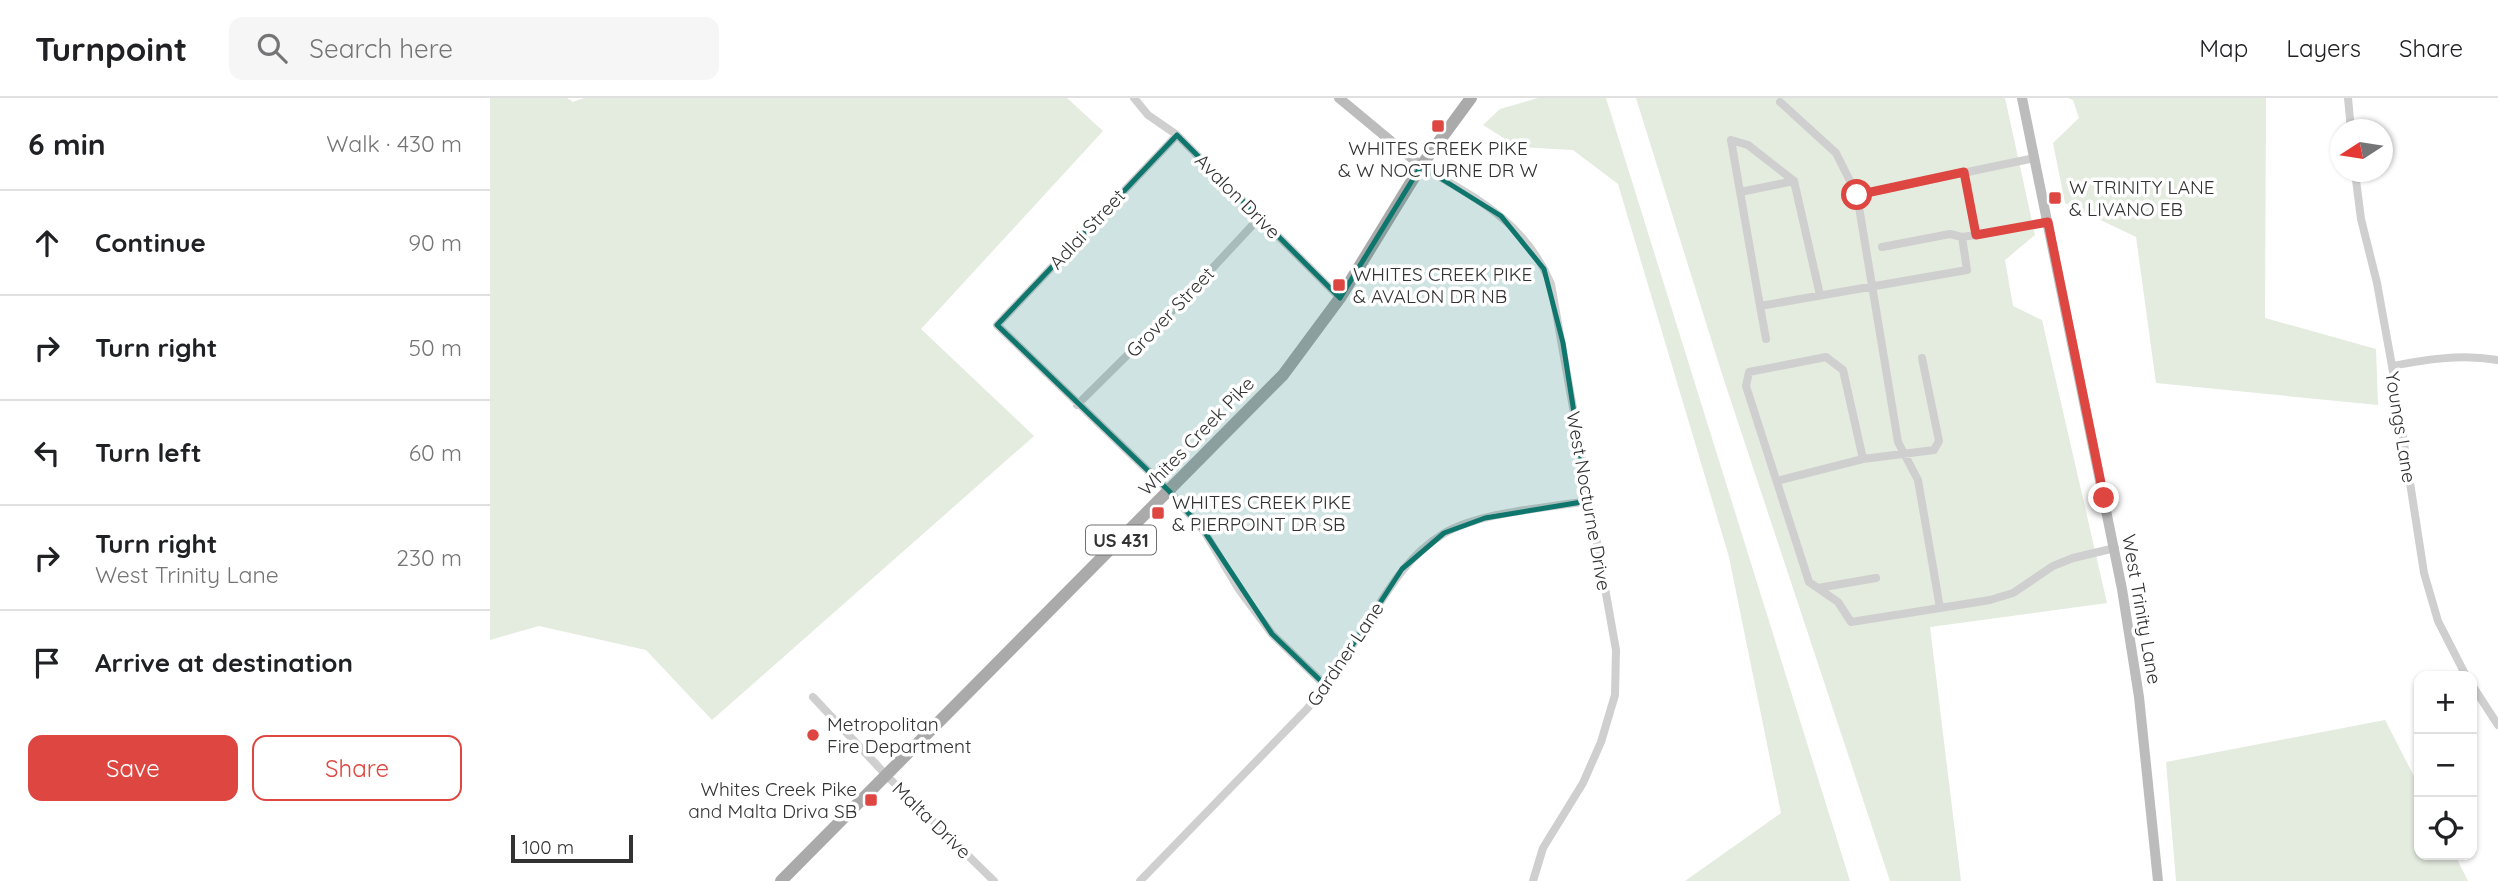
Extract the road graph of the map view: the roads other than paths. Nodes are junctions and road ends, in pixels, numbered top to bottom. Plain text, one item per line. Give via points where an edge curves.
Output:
1 (1134, 98) edge
2 (1339, 98) edge
3 (1471, 98) edge
4 (2022, 98) edge
5 (2348, 98) edge
6 (1780, 102) dead end
7 (2350, 119) edge
8 (1177, 135) junction
9 (2035, 158) junction
10 (1421, 166) junction
11 (1964, 172) junction
12 (1794, 181) junction
13 (2356, 182) edge
14 (1740, 192) junction
15 (1857, 195) junction
16 (1261, 217) junction
17 (2048, 222) junction
18 (1976, 235) junction
19 (1962, 237) junction
20 (1882, 247) dead end
21 (1872, 285) junction
22 (1820, 295) junction
23 (1340, 298) junction
24 (1760, 306) junction
25 (1766, 339) dead end
26 (1922, 358) dead end
27 (2498, 360) edge
28 (2392, 366) junction
29 (1077, 405) junction
30 (1903, 452) junction
31 (1863, 459) junction
32 (1777, 481) junction
33 (1169, 491) junction
34 (1588, 501) junction
35 (2115, 548) junction
36 (1876, 578) dead end
37 (1818, 588) junction
38 (1940, 608) junction
39 (2463, 671) edge
40 (1326, 686) junction
41 (2477, 693) edge
42 (813, 696) dead end
43 (2498, 725) edge
44 (887, 776) junction
45 (781, 881) edge
46 (994, 881) edge
47 (1140, 881) edge
48 (1534, 881) edge
49 (2158, 881) edge

1 - 8 street, Avalon Drive via 1148,115
2 - 10 main road
3 - 10 main road, Whites Creek Pike / US 431
4 - 9 main road, West Trinity Lane
5 - 7 street
6 - 15 street via 1836,153
8 - 16 street, Avalon Drive
8 - 29 street, Adlai Street via 997,325
9 - 11 street
9 - 17 main road, West Trinity Lane
10 - 23 main road, Whites Creek Pike / US 431
10 - 34 street, West Nocturne Drive via 1501,216 1525,239 1544,269 1563,344
11 - 15 street
11 - 18 street
12 - 14 street
12 - 14 street via 1748,145 1731,140
12 - 22 street
13 - 28 street, Youngs Lane
14 - 24 street
15 - 21 street
16 - 23 street, Avalon Drive
16 - 29 street, Grover Street
17 - 18 street
17 - 35 main road, West Trinity Lane
18 - 19 street
19 - 20 street via 1950,234
19 - 21 street via 1966,271
21 - 22 street
21 - 30 street
22 - 24 street
23 - 33 main road, Whites Creek Pike / US 431 via 1283,375
24 - 25 street
26 - 30 street via 1939,441 1934,450
27 - 28 street via 2440,357
28 - 39 street, Youngs Lane via 2424,573 2438,621
29 - 33 street
30 - 31 street
30 - 38 street via 1918,480
31 - 32 street
31 - 32 street via 1843,370 1835,363 1826,357 1749,372 1746,386
32 - 37 street via 1809,582
33 - 40 street via 1204,531 1272,634
33 - 44 main road, Whites Creek Pike / US 431
34 - 40 street, Gardner Lane via 1485,518 1444,533 1402,569
34 - 48 street, West Nocturne Drive via 1616,650 1615,695 1583,783 1543,848
35 - 38 street via 2053,566 2013,593
35 - 49 main road, West Trinity Lane via 2139,697
36 - 37 street
37 - 38 street via 1838,602 1851,622
40 - 47 street, Gardner Lane
41 - 43 street
42 - 44 street, Malta Drive
44 - 45 main road, Whites Creek Pike / US 431
44 - 46 street, Malta Drive

